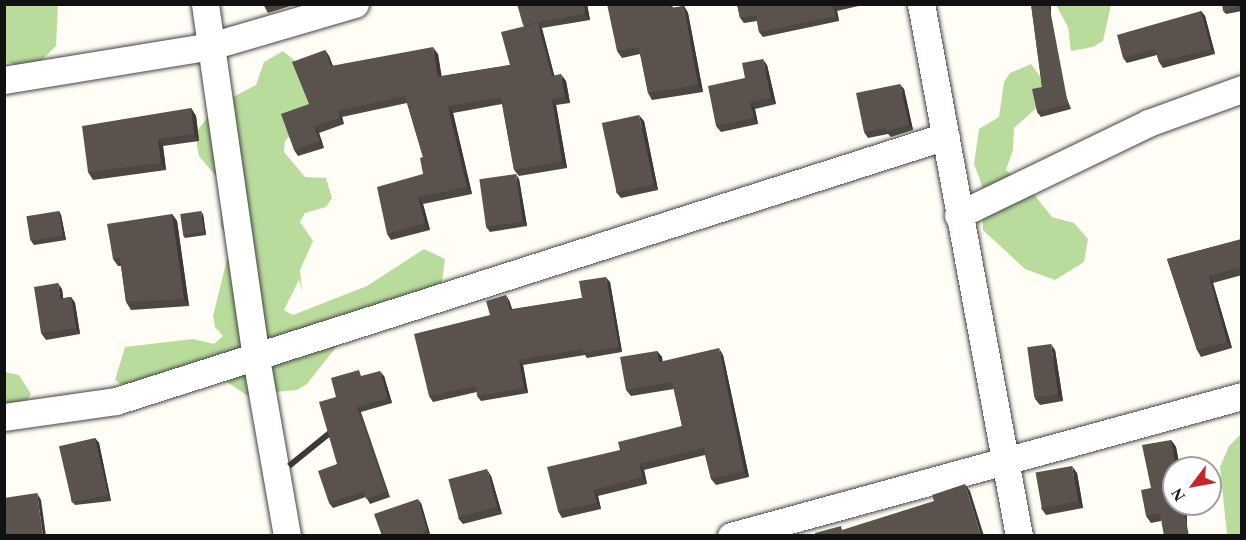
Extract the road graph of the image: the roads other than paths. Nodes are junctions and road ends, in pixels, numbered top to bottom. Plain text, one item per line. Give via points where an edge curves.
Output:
1 (205, 4) edge
2 (355, 4) edge
3 (921, 4) edge
4 (211, 46) junction
5 (4, 80) edge
6 (1242, 89) edge
7 (946, 136) junction
8 (958, 215) junction
9 (256, 358) junction
10 (1242, 396) edge
11 (4, 417) edge
12 (1005, 459) junction
13 (287, 536) edge
14 (731, 536) edge
15 (1019, 536) edge

1 - 4 street
2 - 4 street
3 - 7 street
4 - 5 street
4 - 9 street
6 - 8 street via 1148,123
7 - 8 street
7 - 9 street
8 - 12 street
9 - 11 street via 116,400
9 - 13 street
10 - 12 street
12 - 14 street
12 - 15 street

